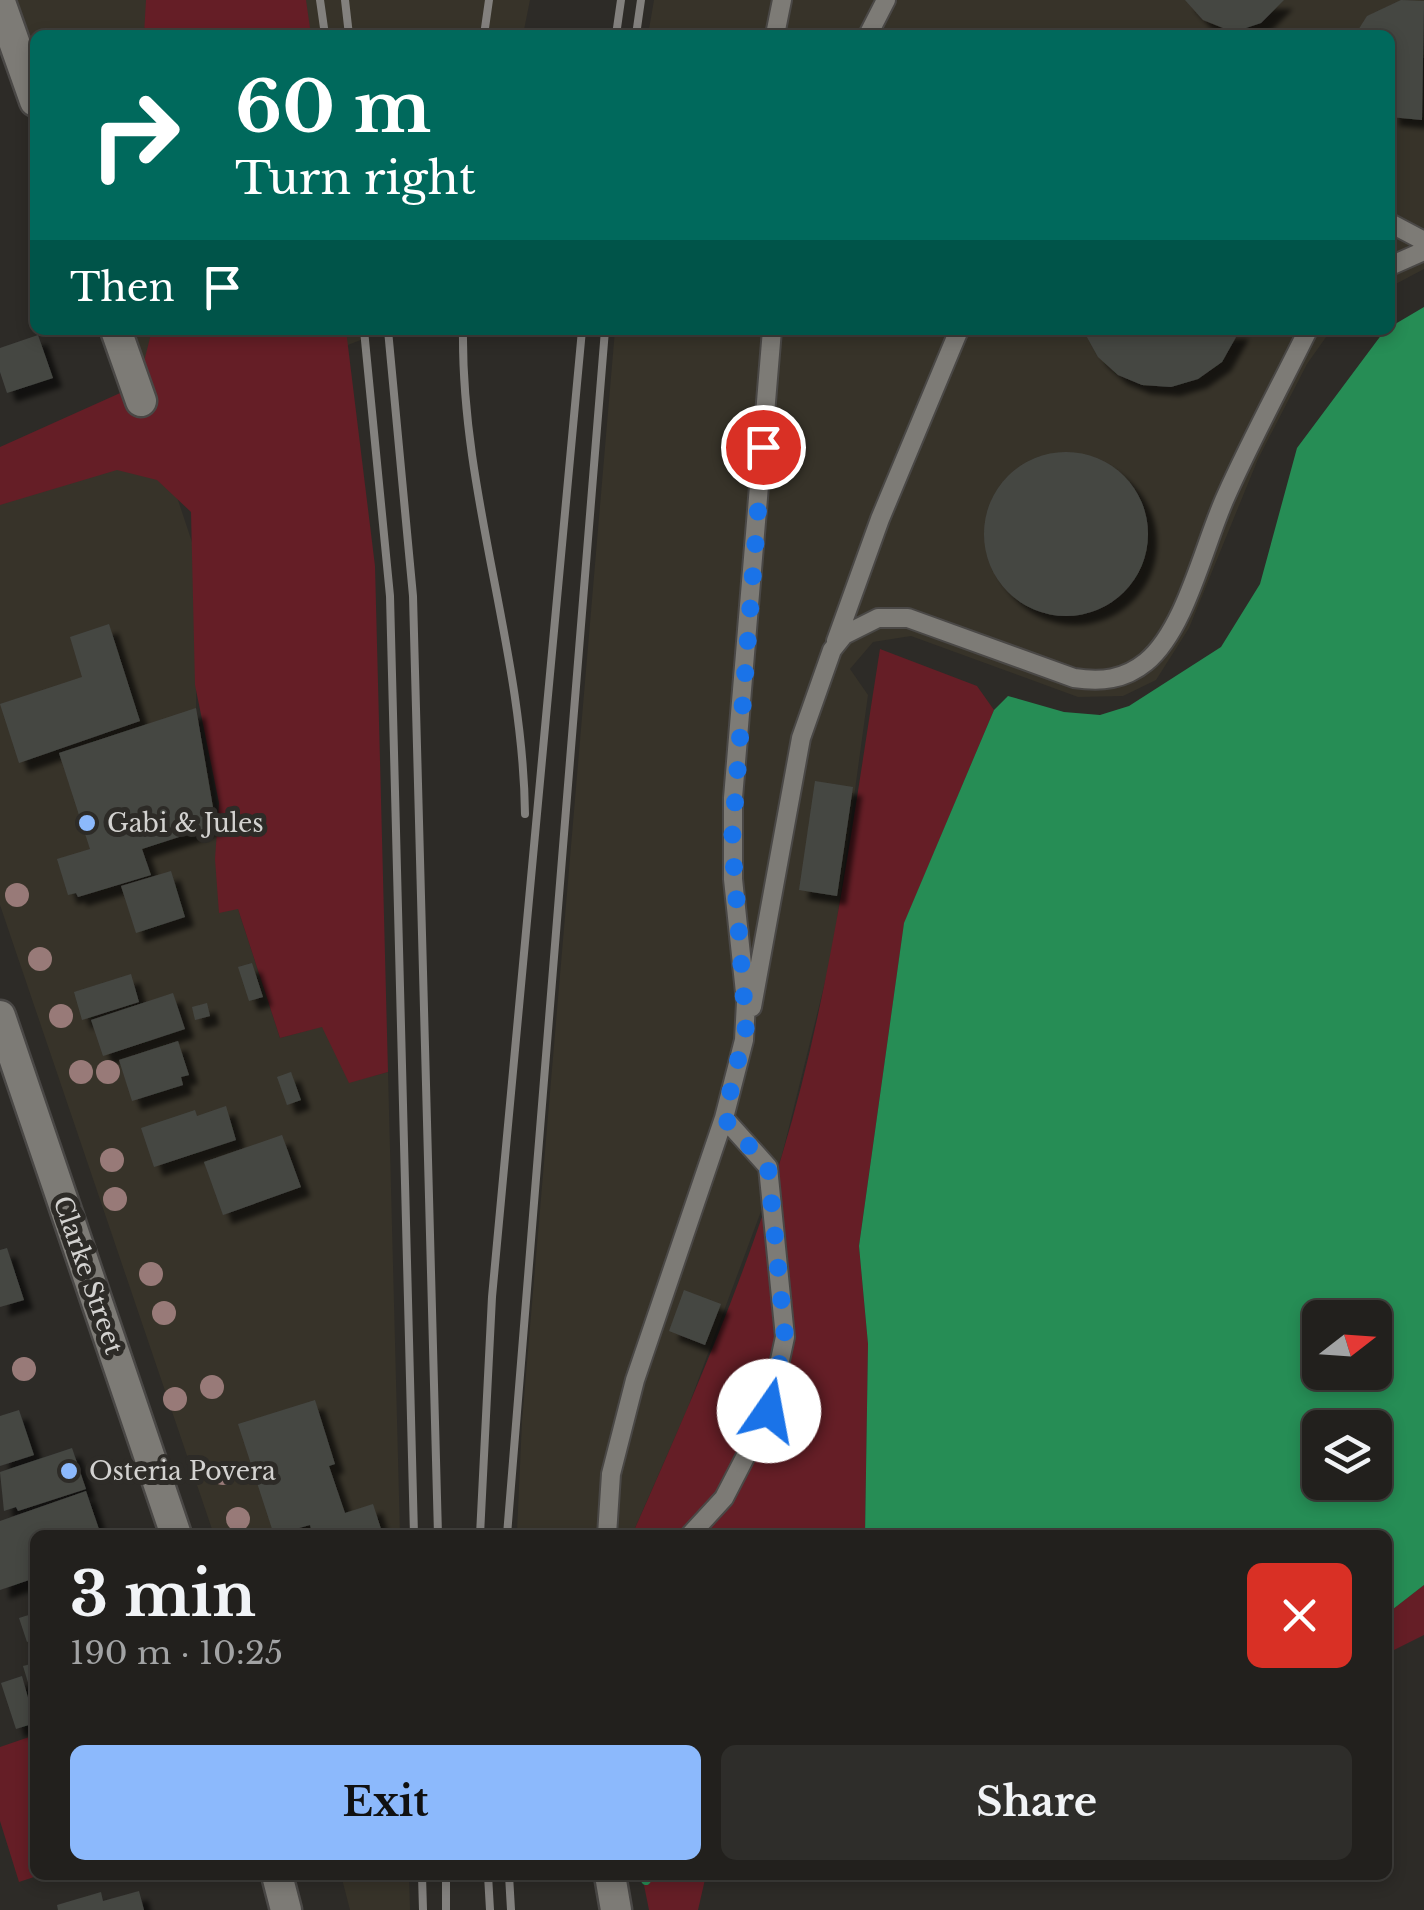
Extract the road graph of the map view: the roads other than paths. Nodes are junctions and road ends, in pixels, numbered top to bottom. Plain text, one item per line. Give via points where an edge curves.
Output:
1 (782, 0) edge
2 (886, 0) edge
3 (0, 2) edge
4 (776, 30) edge
5 (871, 30) edge
6 (30, 87) edge
7 (1395, 226) edge
8 (1424, 241) edge
9 (1424, 251) edge
10 (1395, 264) edge
11 (118, 335) edge
12 (772, 335) edge
13 (958, 335) edge
14 (1306, 335) edge
15 (141, 400) dead end
16 (832, 650) junction
17 (0, 1016) edge
18 (744, 1040) junction
19 (724, 1118) junction
20 (174, 1530) edge
21 (607, 1530) edge
22 (695, 1530) edge
23 (278, 1880) edge
24 (611, 1880) edge
25 (286, 1910) edge
26 (616, 1910) edge

1 - 4 lane
2 - 5 lane
3 - 6 main road
7 - 8 lane
9 - 10 lane
11 - 15 main road
12 - 18 lane via 733,798
13 - 16 lane
14 - 16 lane via 1226,497 1175,622 1162,646 1131,672 1095,681 1074,678 895,616 858,624
16 - 18 lane via 801,738
17 - 20 main road, Clarke Street
18 - 19 lane
19 - 21 lane via 635,1380 611,1474
19 - 22 lane via 768,1167 785,1337 769,1411 724,1498
23 - 25 main road
24 - 26 main road

